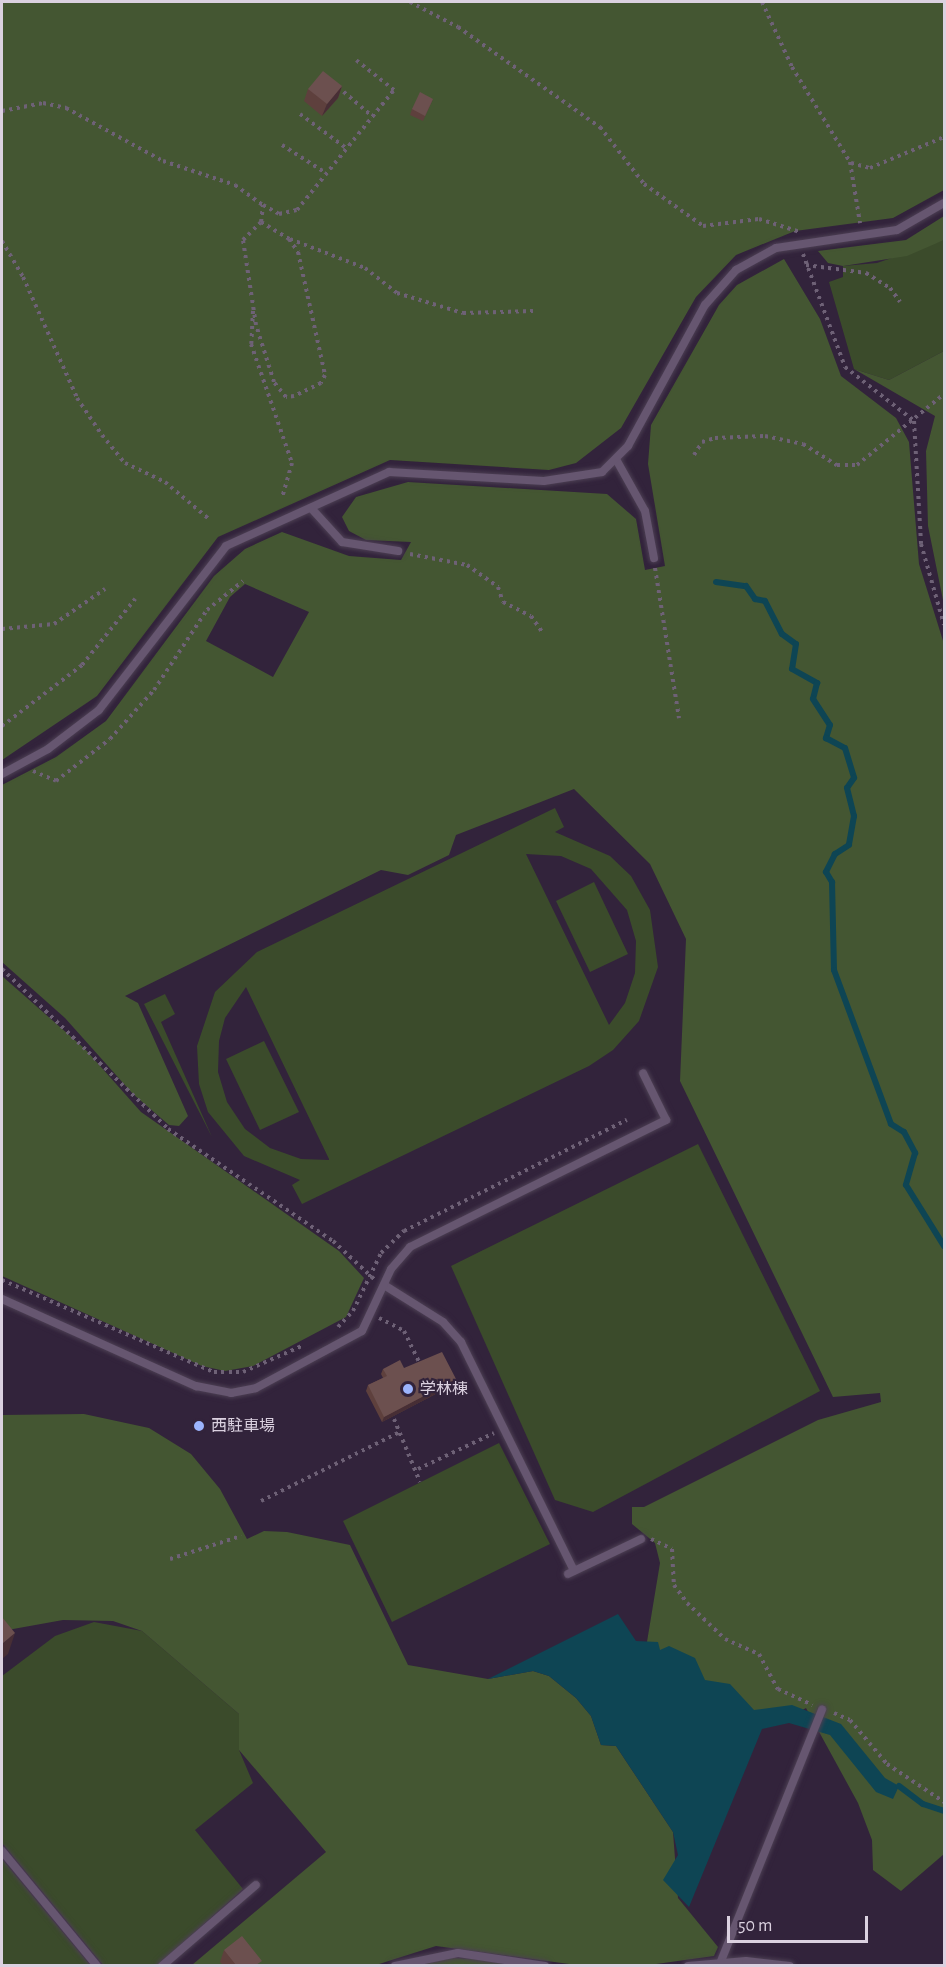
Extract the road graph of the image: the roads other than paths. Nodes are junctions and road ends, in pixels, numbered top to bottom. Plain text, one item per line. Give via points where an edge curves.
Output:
1 (945, 203) edge
2 (617, 461) junction
3 (311, 508) junction
4 (398, 551) road end
5 (654, 558) road end
6 (2, 774) edge
7 (644, 1073) dead end
8 (384, 1285) junction
9 (2, 1299) edge
10 (641, 1539) road end
11 (821, 1712) road end
12 (2, 1851) edge
13 (256, 1885) dead end
14 (721, 1961) junction
15 (97, 1965) edge
16 (162, 1965) edge
17 (395, 1965) edge
18 (545, 1965) edge
19 (688, 1965) edge
20 (790, 1965) edge

1 - 2 lane via 897,230 801,242 752,259 721,286
2 - 3 lane via 602,472 564,481 389,472
2 - 5 lane via 645,511
3 - 4 lane via 342,542
3 - 6 lane via 226,546 114,694 84,723
7 - 8 lane via 666,1120 410,1247
8 - 9 lane via 368,1324 354,1338 267,1383 231,1393 196,1386
8 - 10 lane via 453,1331 571,1573
11 - 14 lane
12 - 15 lane
13 - 16 lane
14 - 19 lane
14 - 20 lane
17 - 18 lane via 458,1953

